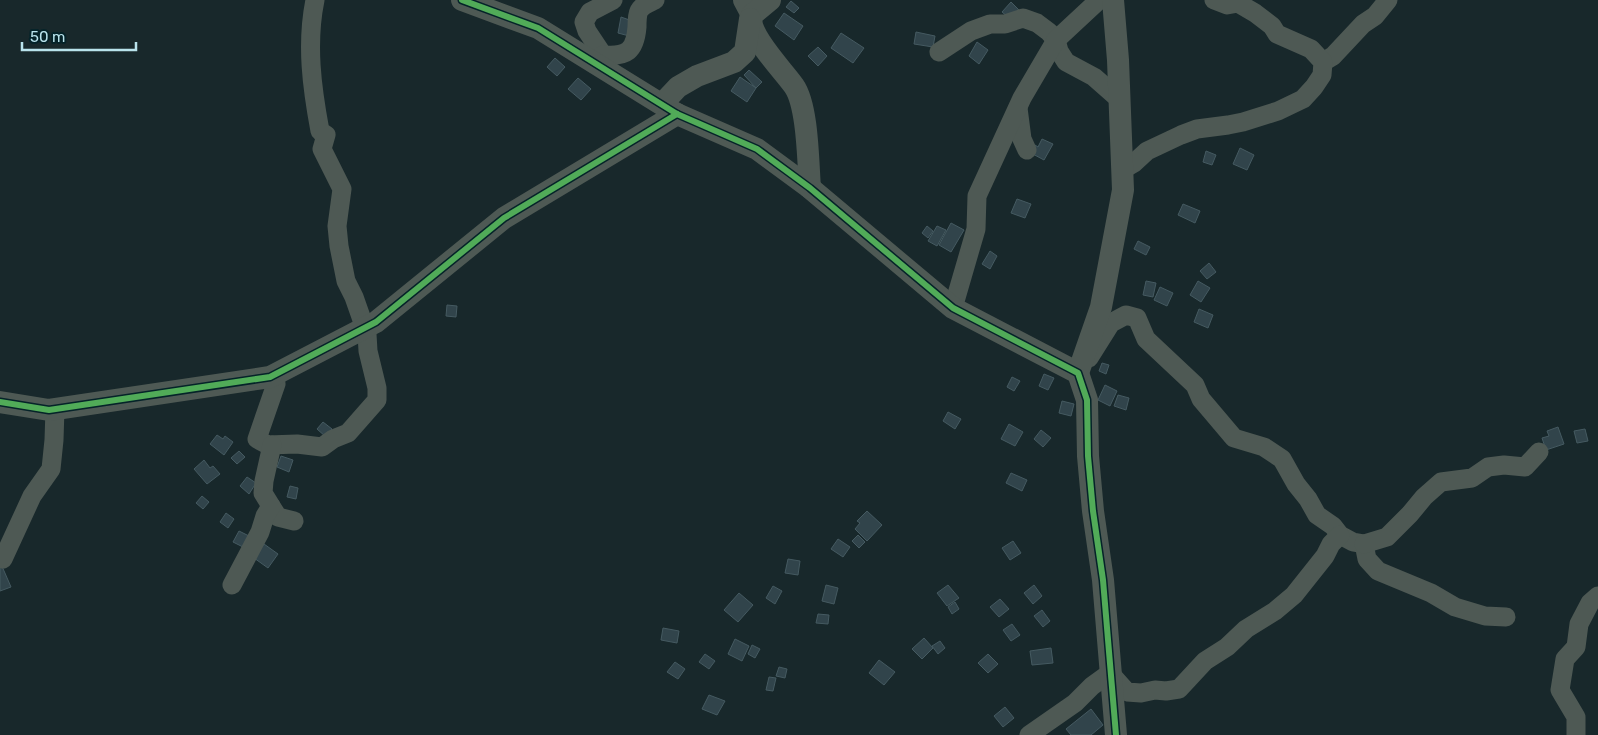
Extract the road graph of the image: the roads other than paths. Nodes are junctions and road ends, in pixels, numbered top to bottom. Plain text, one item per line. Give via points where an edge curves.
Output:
1 (314, 0) edge
2 (462, 0) edge
3 (613, 0) edge
4 (655, 0) edge
5 (770, 0) edge
6 (1099, 0) edge
7 (1113, 0) edge
8 (1214, 0) edge
9 (1388, 0) edge
10 (749, 12) edge
11 (1056, 40) junction
12 (939, 52) dead end
13 (598, 58) junction
14 (1323, 62) junction
15 (1119, 99) junction
16 (1018, 107) junction
17 (670, 109) junction
18 (1027, 150) dead end
19 (1122, 170) junction
20 (810, 188) junction
21 (953, 308) junction
22 (364, 328) junction
23 (1078, 373) junction
24 (270, 376) junction
25 (0, 402) edge
26 (55, 409) junction
27 (272, 445) junction
28 (1539, 452) dead end
29 (271, 506) junction
30 (294, 522) dead end
31 (1340, 535) junction
32 (1364, 544) junction
33 (3, 560) dead end
34 (232, 585) dead end
35 (1598, 596) edge
36 (1506, 617) dead end
37 (1110, 673) junction
38 (1029, 735) edge
39 (1116, 735) edge
40 (1576, 735) edge

1 - 22 street via 310,24 311,73 320,131 326,135 322,149 342,189 337,226 339,246 346,281
2 - 13 street via 538,28
3 - 13 street via 590,12 584,22
4 - 13 street via 638,12 636,35 626,54
5 - 10 street
6 - 11 street
7 - 15 street
8 - 14 street via 1227,5 1238,3 1272,26 1277,34 1311,49
9 - 14 street via 1375,16
10 - 17 street via 745,52 734,62 678,87
10 - 20 street via 767,53 795,87 803,108
11 - 12 street via 1037,23 1023,18 971,31
11 - 15 street via 1066,62 1094,77
11 - 16 street
13 - 17 street
14 - 19 street via 1322,74 1303,99 1243,122 1197,129 1181,135 1147,151
15 - 19 street
16 - 18 street via 1022,139
16 - 21 street via 977,196 976,229
17 - 20 street via 757,150
17 - 22 street via 504,218 376,322
19 - 23 street via 1123,190 1101,307
20 - 21 street
21 - 23 street
22 - 24 street
22 - 27 street via 377,400 348,434 332,439 322,447
23 - 31 street via 1111,322 1126,316 1137,318 1146,339 1195,384 1201,400 1224,428 1234,438 1264,448 1282,459 1317,515 1334,526
23 - 37 street via 1087,400 1089,465
24 - 26 street
24 - 27 street via 276,384 257,439
25 - 26 street
26 - 33 street via 51,469 32,496
27 - 29 street via 263,494
28 - 32 street via 1525,467 1488,467 1472,478 1441,482 1387,537
29 - 30 street via 278,516
29 - 34 street
31 - 32 street
31 - 37 street via 1294,595 1205,661 1179,689 1127,692
32 - 36 street via 1367,559 1378,571 1455,607 1485,616
35 - 40 street via 1590,603 1579,624 1576,648 1565,659 1560,690 1576,717
37 - 38 street via 1075,703
37 - 39 street

